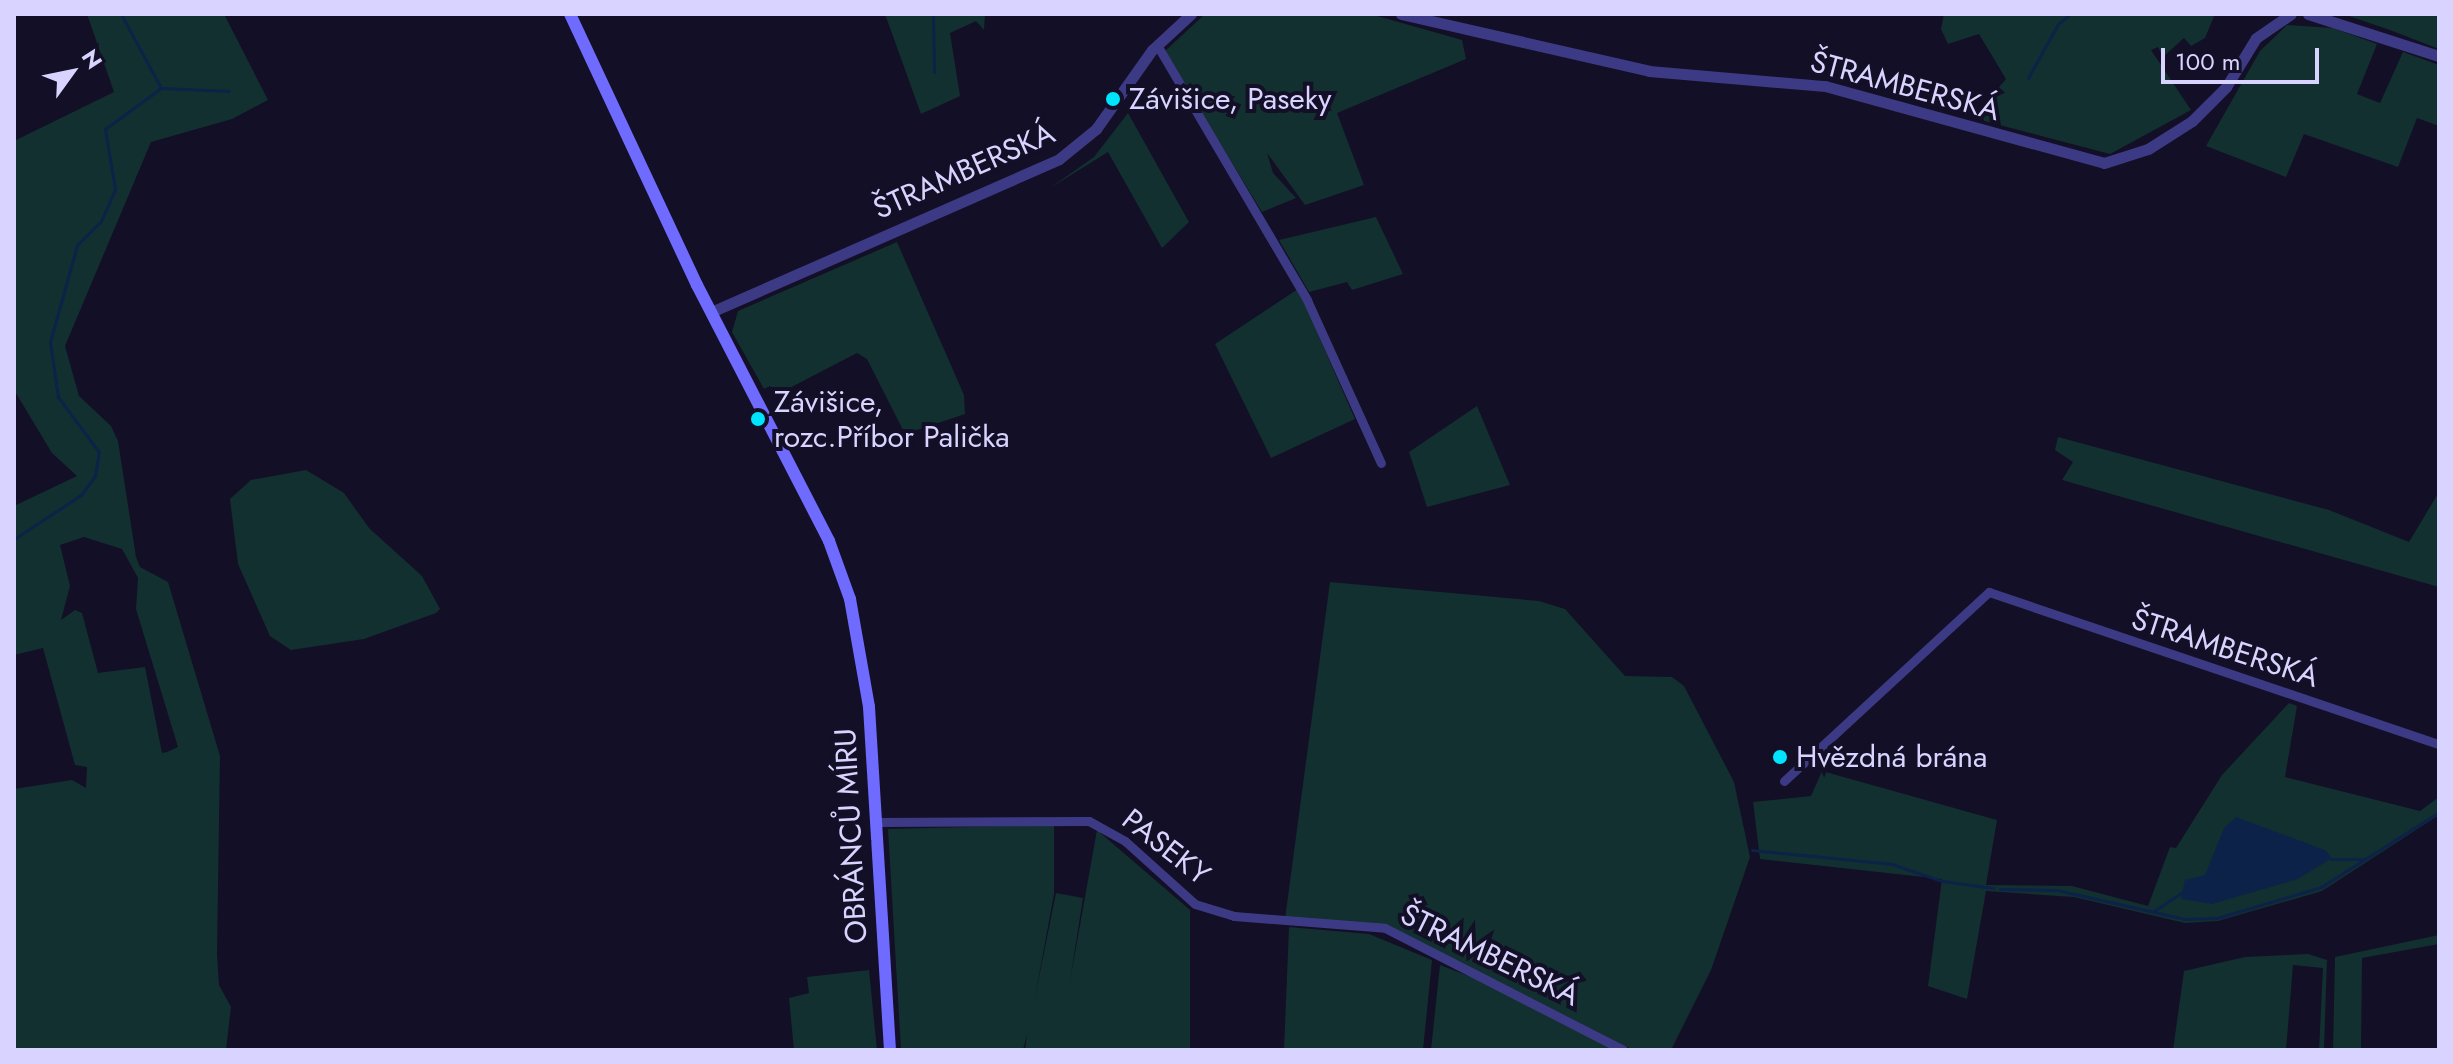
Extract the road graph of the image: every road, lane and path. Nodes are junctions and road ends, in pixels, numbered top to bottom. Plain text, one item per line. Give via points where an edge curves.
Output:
1 (570, 14) edge
2 (1191, 14) edge
3 (1401, 14) edge
4 (2291, 14) edge
5 (2308, 14) edge
6 (1157, 45) junction
7 (2439, 56) edge
8 (711, 312) junction
9 (1381, 463) dead end
10 (2439, 744) edge
11 (1784, 781) dead end
12 (876, 822) junction
13 (1282, 922) joint
14 (890, 1050) edge
15 (1623, 1050) edge

1 - 8 main road, OBRÁNCŮ MÍRU
2 - 6 street, ŠTRAMBERSKÁ
3 - 4 street, ŠTRAMBERSKÁ via 1649,71 1825,86 2104,163 2148,149 2192,121 2226,87 2256,38
5 - 7 street
6 - 8 street, ŠTRAMBERSKÁ via 1096,129 1059,159
6 - 9 street via 1307,300
8 - 12 main road, OBRÁNCŮ MÍRU via 829,541 856,619
10 - 11 street, ŠTRAMBERSKÁ via 1989,592
12 - 13 street, PASEKY via 1089,821 1125,841 1195,904
12 - 14 main road, OBRÁNCŮ MÍRU
13 - 15 street, ŠTRAMBERSKÁ via 1385,928

